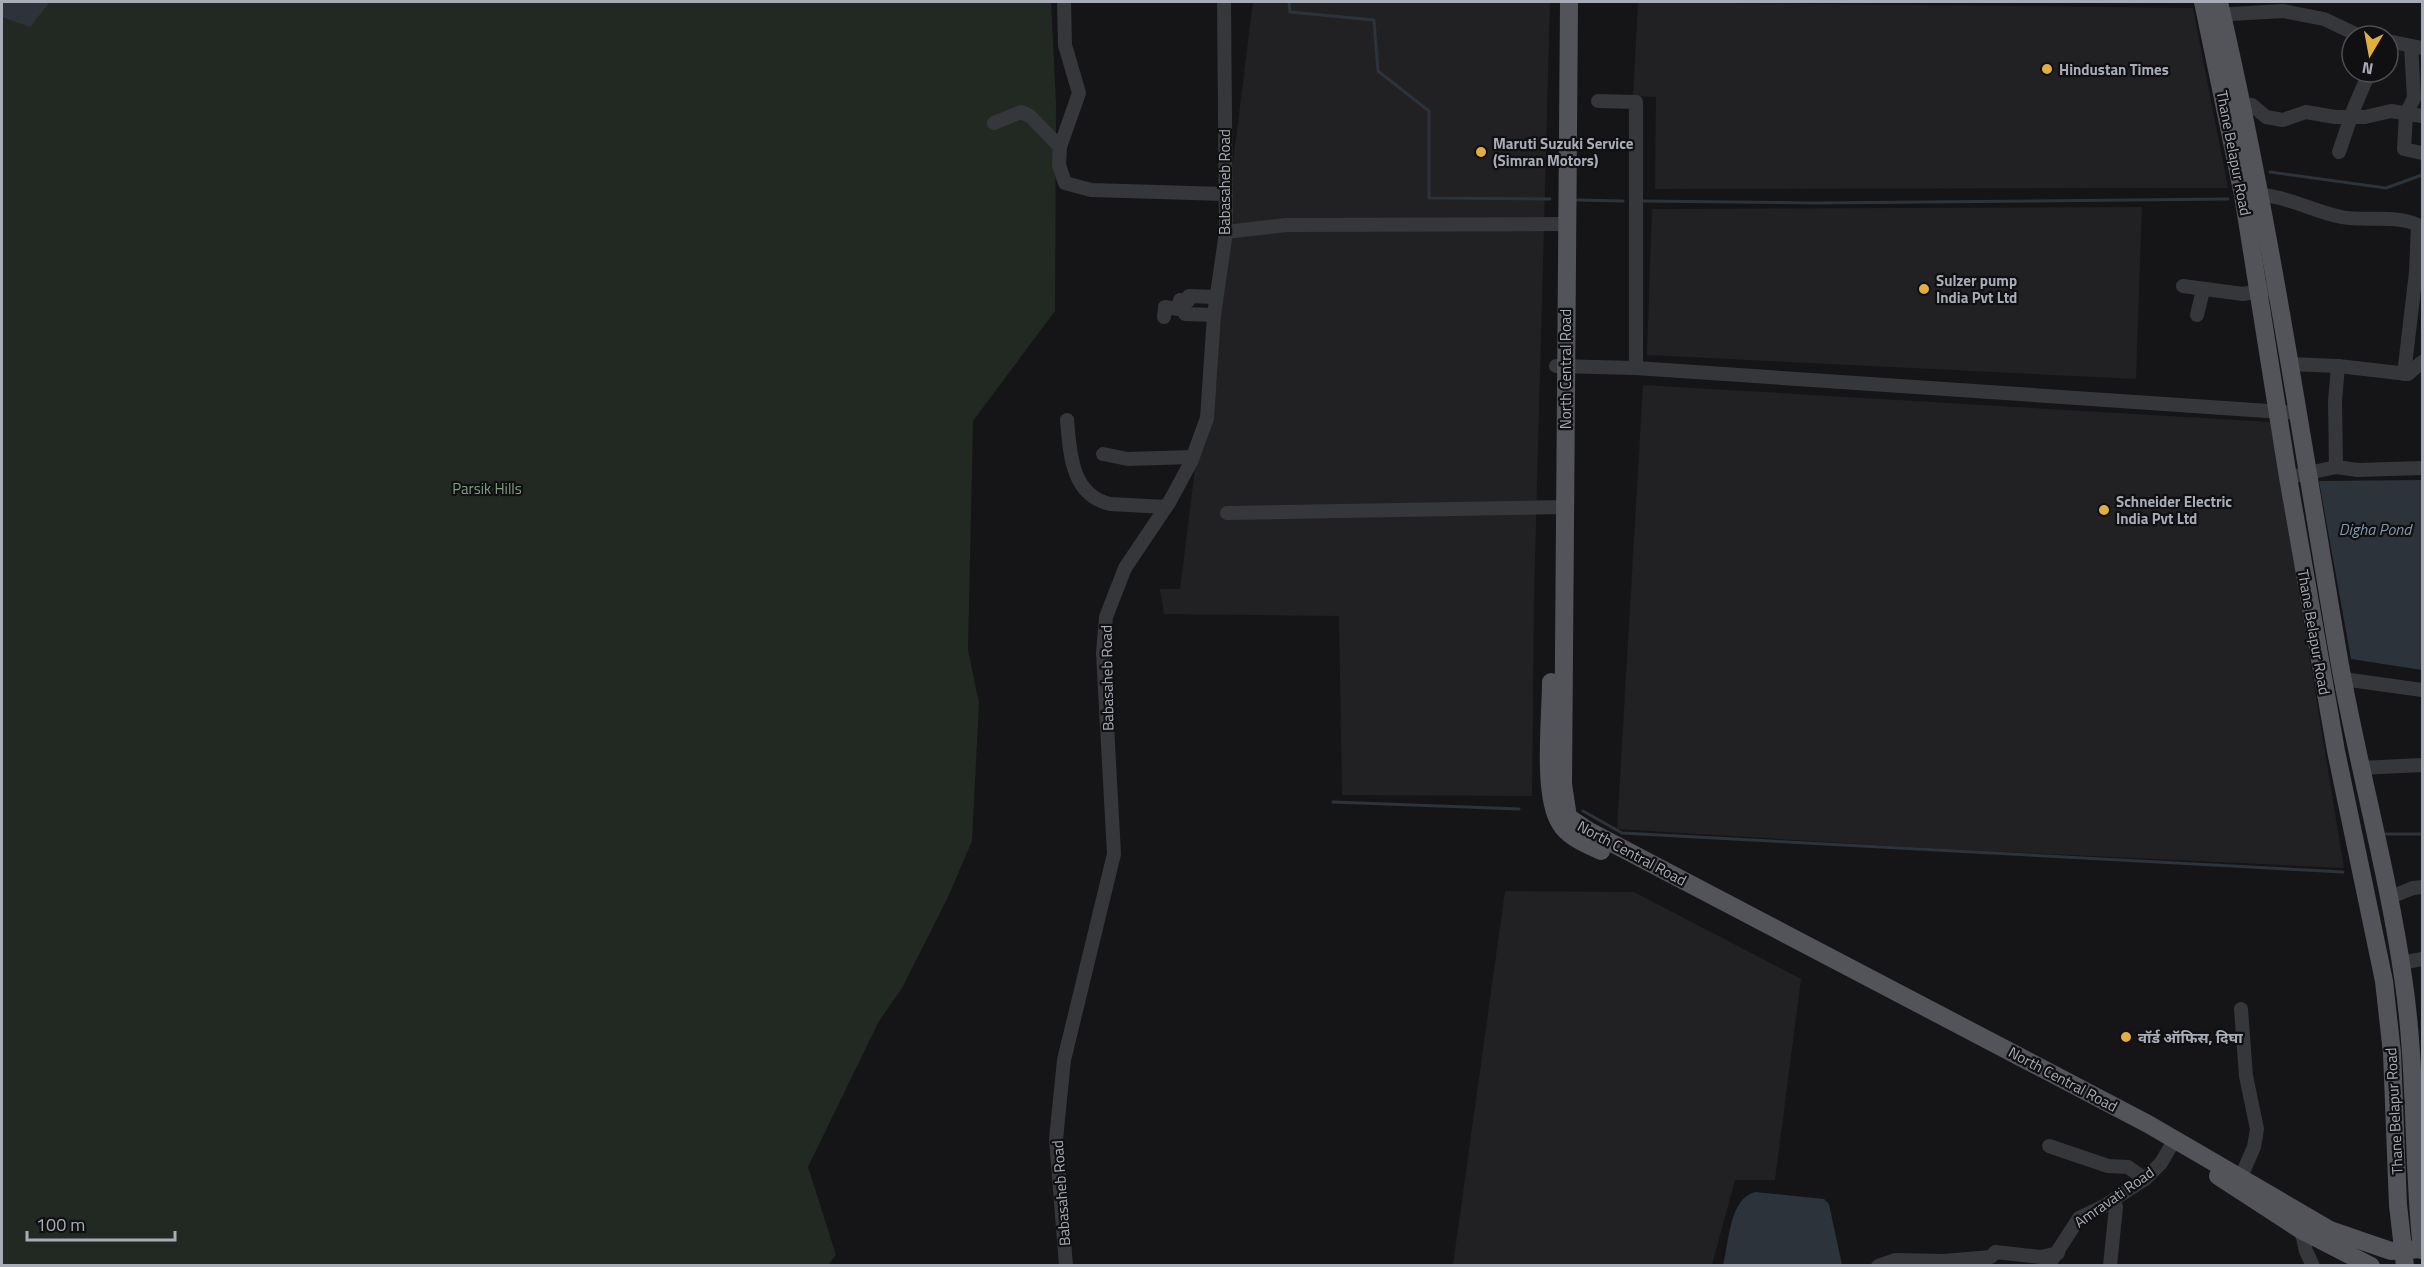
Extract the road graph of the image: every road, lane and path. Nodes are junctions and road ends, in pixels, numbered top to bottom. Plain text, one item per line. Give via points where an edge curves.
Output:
1 (1064, 2) edge
2 (1224, 2) edge
3 (1557, 2) edge
4 (1569, 2) edge
5 (2212, 8) edge
6 (2340, 27) edge
7 (2400, 43) edge
8 (2417, 47) edge
9 (2364, 84) edge
10 (1598, 101) dead end
11 (2241, 104) junction
12 (2406, 114) junction
13 (2422, 116) edge
14 (2352, 117) junction
15 (994, 123) dead end
16 (1060, 147) junction
17 (2339, 153) dead end
18 (2422, 153) edge
19 (1225, 194) junction
20 (2252, 195) junction
21 (1560, 219) junction
22 (1226, 232) junction
23 (2183, 286) dead end
24 (2203, 290) junction
25 (2267, 290) junction
26 (1216, 297) junction
27 (1185, 314) dead end
28 (1214, 315) junction
29 (2197, 315) dead end
30 (1164, 317) dead end
31 (2422, 362) edge
32 (2289, 364) junction
33 (1560, 366) junction
34 (2338, 366) junction
35 (1636, 368) junction
36 (2404, 374) junction
37 (2278, 412) junction
38 (2297, 413) junction
39 (1067, 420) dead end
40 (1103, 454) dead end
41 (1192, 457) junction
42 (2336, 467) junction
43 (2422, 468) edge
44 (2307, 473) junction
45 (2288, 477) junction
46 (1166, 507) junction
47 (1560, 507) junction
48 (1227, 513) dead end
49 (2343, 679) junction
50 (2422, 690) edge
51 (2422, 765) edge
52 (2360, 768) junction
53 (2422, 887) edge
54 (2388, 898) junction
55 (2422, 959) edge
56 (2401, 963) junction
57 (2241, 1009) dead end
58 (2417, 1069) edge
59 (2173, 1144) junction
60 (2049, 1146) dead end
61 (2419, 1167) edge
62 (2145, 1179) junction
63 (2239, 1182) junction
64 (2110, 1203) junction
65 (2301, 1230) junction
66 (2422, 1250) edge
67 (2058, 1253) junction
68 (2404, 1259) edge
69 (1945, 1263) edge
70 (1066, 1266) edge
71 (1878, 1266) edge
72 (2048, 1266) edge
73 (2110, 1266) edge
74 (2313, 1266) edge
75 (2371, 1266) edge

1 - 16 street via 1065,45 1079,93
2 - 19 street, Babasaheb Road
3 - 21 main road, North Central Road
4 - 21 main road, North Central Road
5 - 6 street via 2283,11 2324,19
5 - 11 main road, Thane Belapur Road
5 - 20 main road, Thane Belapur Road
7 - 8 street
8 - 12 street via 2414,99
9 - 14 street
10 - 35 street via 1636,102
11 - 14 street via 2252,105 2266,117 2283,120 2306,112
11 - 20 main road, Thane Belapur Road
12 - 13 street
12 - 14 street via 2381,111 2377,115
12 - 18 street via 2404,149
14 - 17 street
15 - 16 street via 1021,112 1030,116
16 - 19 street via 1059,165 1065,183 1091,190
19 - 22 street, Babasaheb Road
20 - 25 main road, Thane Belapur Road
20 - 36 street via 2342,217 2407,220 2418,225
21 - 22 street via 1286,225
21 - 33 main road, North Central Road
22 - 26 street, Babasaheb Road
23 - 24 street
24 - 25 street via 2225,294
24 - 29 street
25 - 32 main road, Thane Belapur Road
25 - 37 main road, Thane Belapur Road
26 - 28 street, Babasaheb Road
26 - 30 street via 1189,296 1188,301 1180,300 1178,309 1165,308
27 - 28 street
28 - 41 street, Babasaheb Road via 1207,418
31 - 36 street
32 - 34 street
32 - 38 main road, Thane Belapur Road
33 - 35 street
33 - 47 main road, North Central Road
34 - 36 street
34 - 42 street
35 - 37 street
37 - 38 street
37 - 45 main road, Thane Belapur Road
38 - 44 main road, Thane Belapur Road
39 - 46 street via 1070,449 1082,489 1110,504
40 - 41 street via 1128,459
41 - 46 street, Babasaheb Road
42 - 43 street
42 - 44 street
44 - 45 street
44 - 49 main road, Thane Belapur Road
45 - 68 main road, Thane Belapur Road via 2336,751 2384,981
46 - 70 street, Babasaheb Road via 1125,568 1106,617 1103,653 1114,854 1064,1060 1056,1139
47 - 48 street
47 - 59 main road, North Central Road via 1550,785 1551,805 1564,819 1571,836
49 - 50 street
49 - 52 main road, Thane Belapur Road
51 - 52 street
52 - 54 main road, Thane Belapur Road
53 - 54 street
54 - 56 main road, Thane Belapur Road
55 - 56 street
56 - 58 main road, Thane Belapur Road
57 - 63 street via 2246,1076 2258,1129
58 - 61 main road, Thane Belapur Road
59 - 62 street, Amravati Road
59 - 63 main road, North Central Road
60 - 62 street via 2108,1166 2128,1167
61 - 66 main road, Thane Belapur Road
62 - 64 street, Amravati Road
63 - 65 main road, North Central Road
63 - 68 main road, North Central Road via 2330,1230
64 - 67 street, Amravati Road via 2079,1218 2070,1227
64 - 73 street via 2116,1208
65 - 74 street
65 - 75 main road, North Central Road
66 - 68 main road, North Central Road
67 - 69 street via 2041,1257 1995,1252 1991,1257
67 - 72 street, Amravati Road
69 - 71 street via 1895,1260

